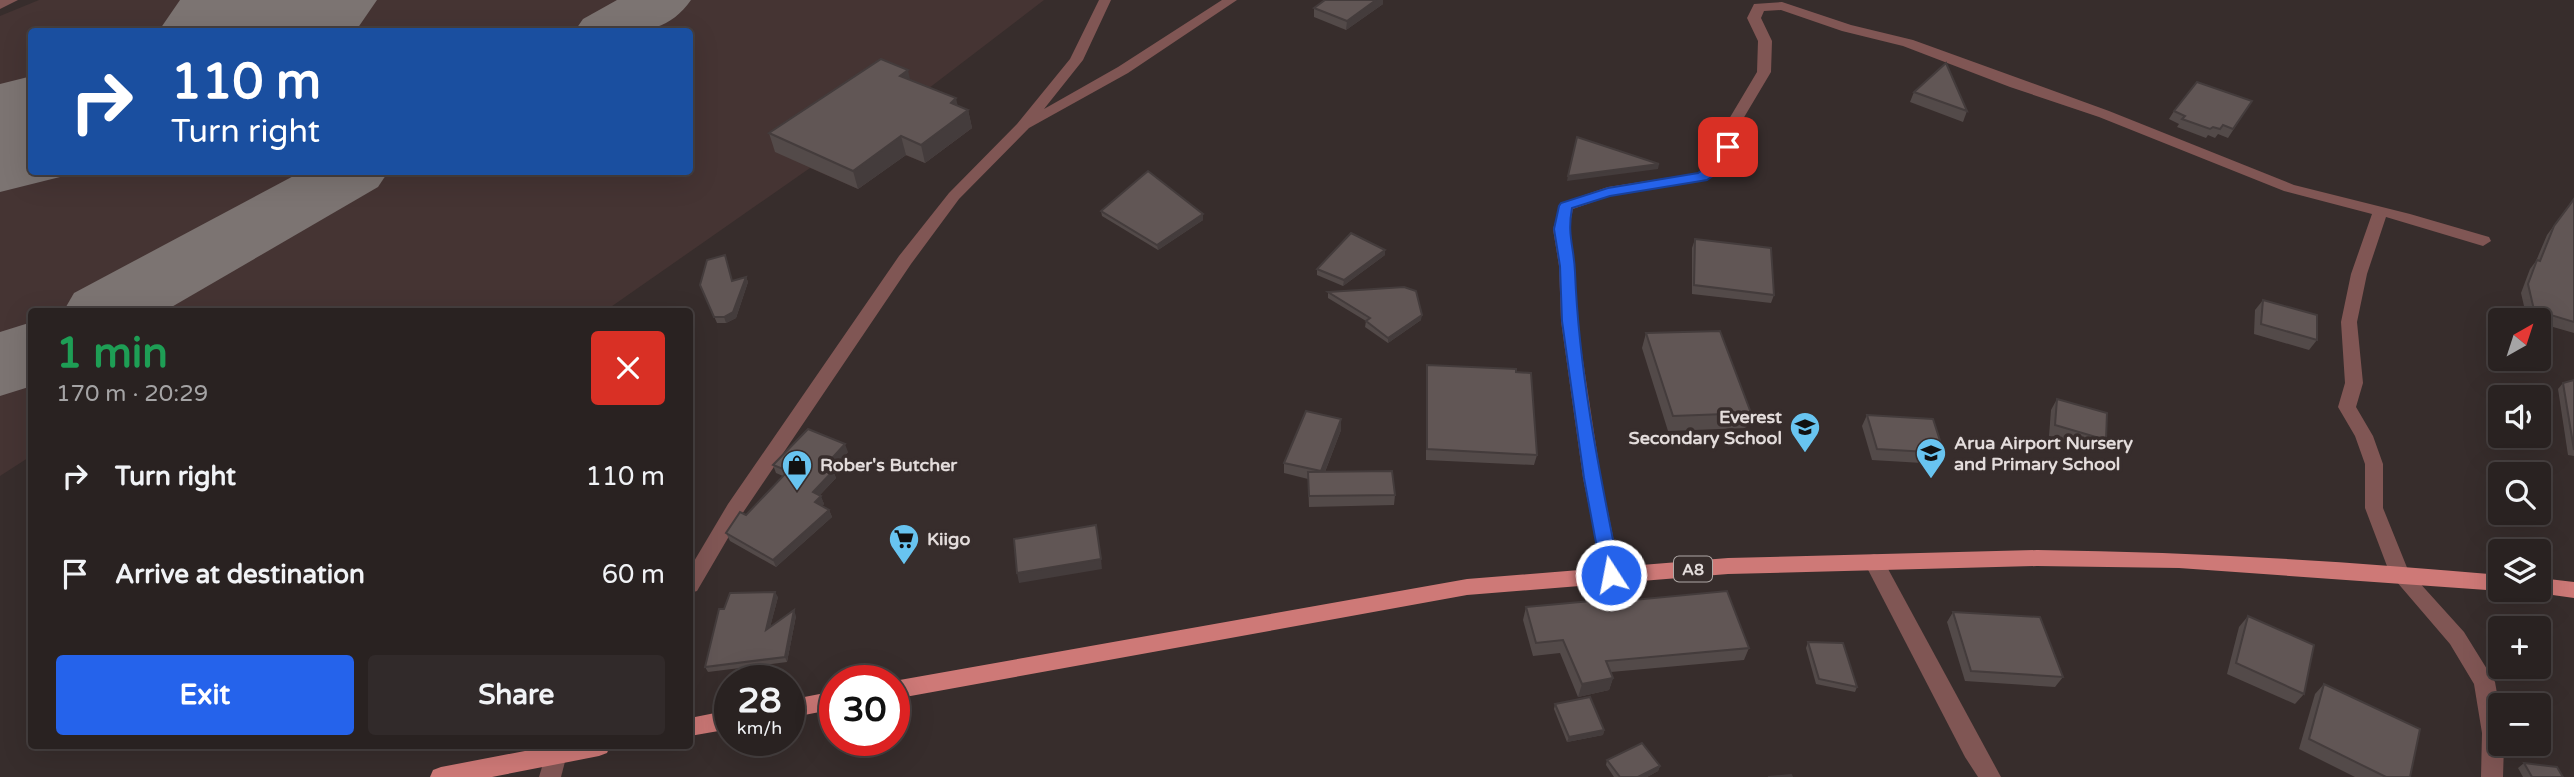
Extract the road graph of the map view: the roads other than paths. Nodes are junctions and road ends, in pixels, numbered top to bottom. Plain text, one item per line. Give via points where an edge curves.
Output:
1 (12, 0) edge
2 (1105, 0) edge
3 (1231, 0) edge
4 (0, 5) edge
5 (1022, 127) junction
6 (2380, 212) junction
7 (2483, 242) dead end
8 (1874, 562) junction
9 (2400, 574) junction
10 (1611, 575) junction
11 (693, 580) edge
12 (2488, 582) edge
13 (2551, 587) edge
14 (2574, 590) edge
15 (910, 687) edge
16 (714, 722) edge
17 (693, 726) edge
18 (583, 749) edge
19 (556, 754) junction
20 (441, 777) edge
21 (550, 777) edge
22 (1990, 777) edge
23 (2492, 777) edge

1 - 4 street
2 - 5 street via 1076,60
3 - 5 street
5 - 11 street via 954,196 905,260 735,509
6 - 7 street
6 - 9 street via 2349,322 2354,383 2347,407 2374,464 2374,508
6 - 10 street via 2278,185 2094,110 1908,43 1782,6 1759,7 1754,18 1765,41 1764,72 1736,119 1724,161 1702,177 1608,192 1566,206 1561,229 1569,321
8 - 9 main road, A8 via 2179,560
8 - 10 main road, A8
8 - 22 street
9 - 12 main road, A8
9 - 23 street via 2456,638 2484,682 2493,733
10 - 15 main road, A8 via 1467,587
13 - 14 main road
16 - 17 main road
18 - 19 main road
19 - 20 main road
19 - 21 street

